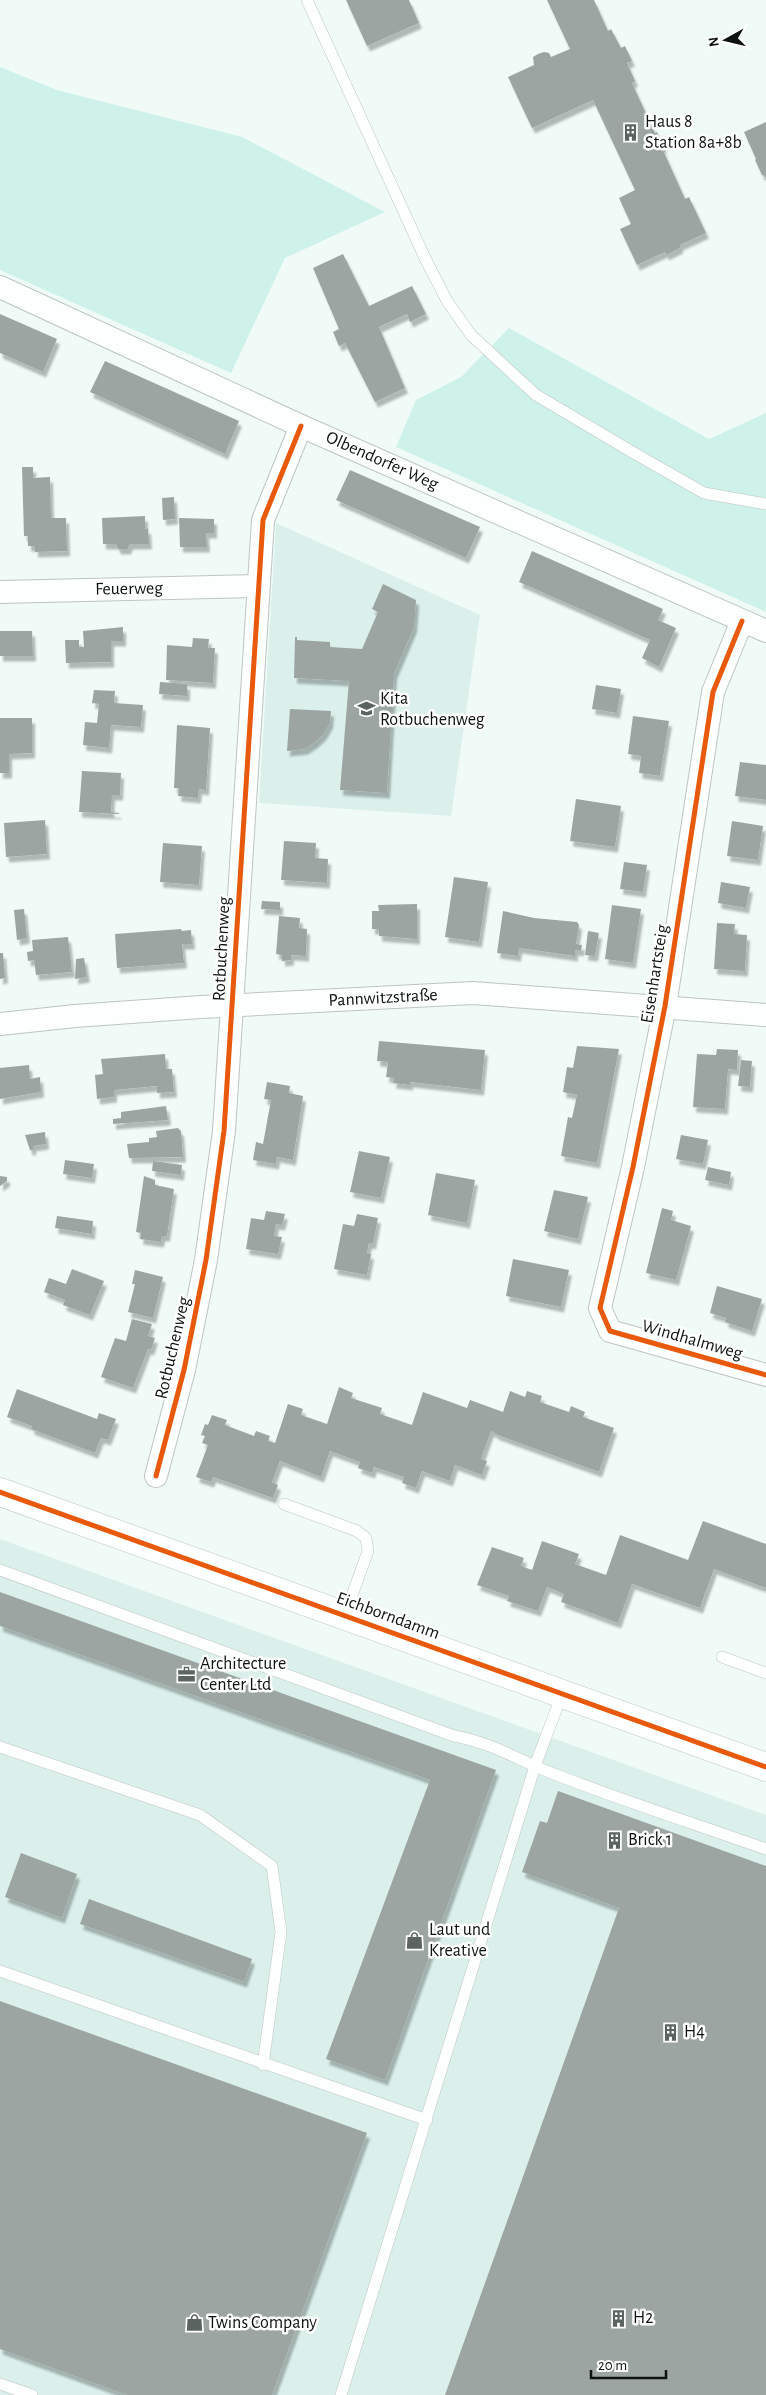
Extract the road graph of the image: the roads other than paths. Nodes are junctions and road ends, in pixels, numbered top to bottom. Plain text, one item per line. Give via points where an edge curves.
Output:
1 (309, 1) edge
2 (0, 287) edge
3 (301, 426) junction
4 (766, 504) edge
5 (258, 586) junction
6 (0, 592) edge
7 (742, 621) junction
8 (766, 631) edge
9 (232, 1005) junction
10 (665, 1006) junction
11 (766, 1015) edge
12 (0, 1024) edge
13 (610, 1331) joint
14 (766, 1375) edge
15 (156, 1476) dead end
16 (0, 1492) edge
17 (284, 1504) dead end
18 (0, 1570) edge
19 (344, 1615) junction
20 (722, 1657) dead end
21 (766, 1673) edge
22 (562, 1694) junction
23 (0, 1747) edge
24 (535, 1766) junction
25 (766, 1767) edge
26 (766, 1849) edge
27 (0, 1971) edge
28 (263, 2065) junction
29 (427, 2120) junction
30 (0, 2384) edge
31 (32, 2395) edge
32 (341, 2395) edge

1 - 4 lane via 425,258 447,300 471,335 536,395 634,453 704,493
2 - 3 street, Olbendorfer Weg
3 - 5 street, Rotbuchenweg via 263,520
3 - 7 street, Olbendorfer Weg
5 - 6 street, Feuerweg
5 - 9 street, Rotbuchenweg
7 - 8 street, Olbendorfer Weg
7 - 10 street, Eisenhartsteig via 713,692
9 - 10 street, Pannwitzstraße via 473,994
9 - 12 street, Pannwitzstraße
9 - 15 street, Rotbuchenweg via 224,1131 206,1260 184,1370
10 - 11 street, Pannwitzstraße
10 - 13 street, Eisenhartsteig via 634,1167 600,1308
13 - 14 street, Windhalmweg
16 - 19 main road, Eichborndamm
17 - 19 lane via 357,1531 366,1538 368,1551
18 - 24 lane via 454,1736 476,1740
19 - 22 main road, Eichborndamm
20 - 21 lane
22 - 24 lane
22 - 25 main road, Eichborndamm
23 - 28 lane via 200,1815 272,1866 281,1932
24 - 26 lane
24 - 29 lane
27 - 28 lane
28 - 29 lane
29 - 32 lane
30 - 31 lane

